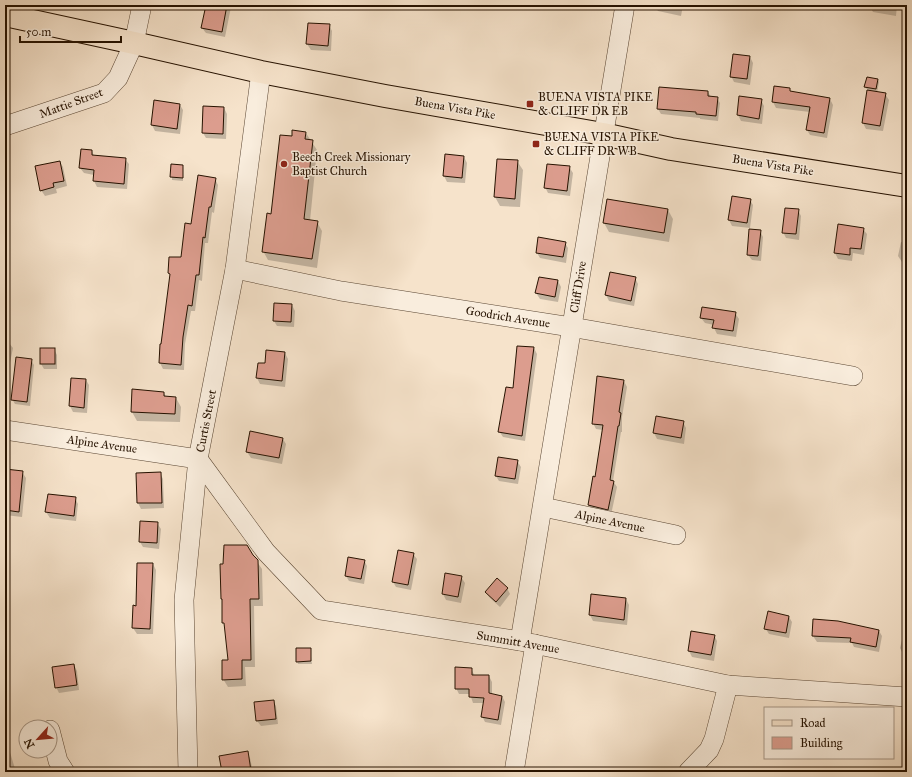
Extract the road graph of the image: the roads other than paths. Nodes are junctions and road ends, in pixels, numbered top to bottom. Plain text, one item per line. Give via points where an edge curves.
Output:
1 (142, 5) edge
2 (625, 5) edge
3 (5, 16) edge
4 (134, 43) junction
5 (261, 72) junction
6 (5, 126) edge
7 (603, 134) junction
8 (907, 186) edge
9 (236, 269) junction
10 (571, 327) junction
11 (853, 376) dead end
12 (5, 430) edge
13 (198, 459) junction
14 (543, 507) junction
15 (676, 535) dead end
16 (528, 642) junction
17 (728, 685) junction
18 (907, 697) edge
19 (57, 759) edge
20 (65, 772) edge
21 (188, 772) edge
22 (514, 772) edge
23 (688, 772) edge

1 - 4 street, Mattie Street
2 - 7 street, Cliff Drive
3 - 4 main road, Buena Vista Pike
4 - 5 main road, Buena Vista Pike
4 - 6 street, Mattie Street via 118,78 104,93
5 - 7 main road, Buena Vista Pike
5 - 9 street, Curtis Street
7 - 8 main road, Buena Vista Pike via 678,150
7 - 10 street, Cliff Drive
9 - 10 street, Goodrich Avenue via 341,291
9 - 13 street, Curtis Street
10 - 11 street, Goodrich Avenue
10 - 14 street, Cliff Drive
12 - 13 street, Alpine Avenue
13 - 16 street, Summitt Avenue via 266,552 321,610
13 - 21 street, Curtis Street via 184,600
14 - 15 street, Alpine Avenue
14 - 16 street, Cliff Drive
16 - 17 street, Summitt Avenue
16 - 22 street, Cliff Drive
17 - 18 street, Summitt Avenue
17 - 23 street via 709,750
19 - 20 street

